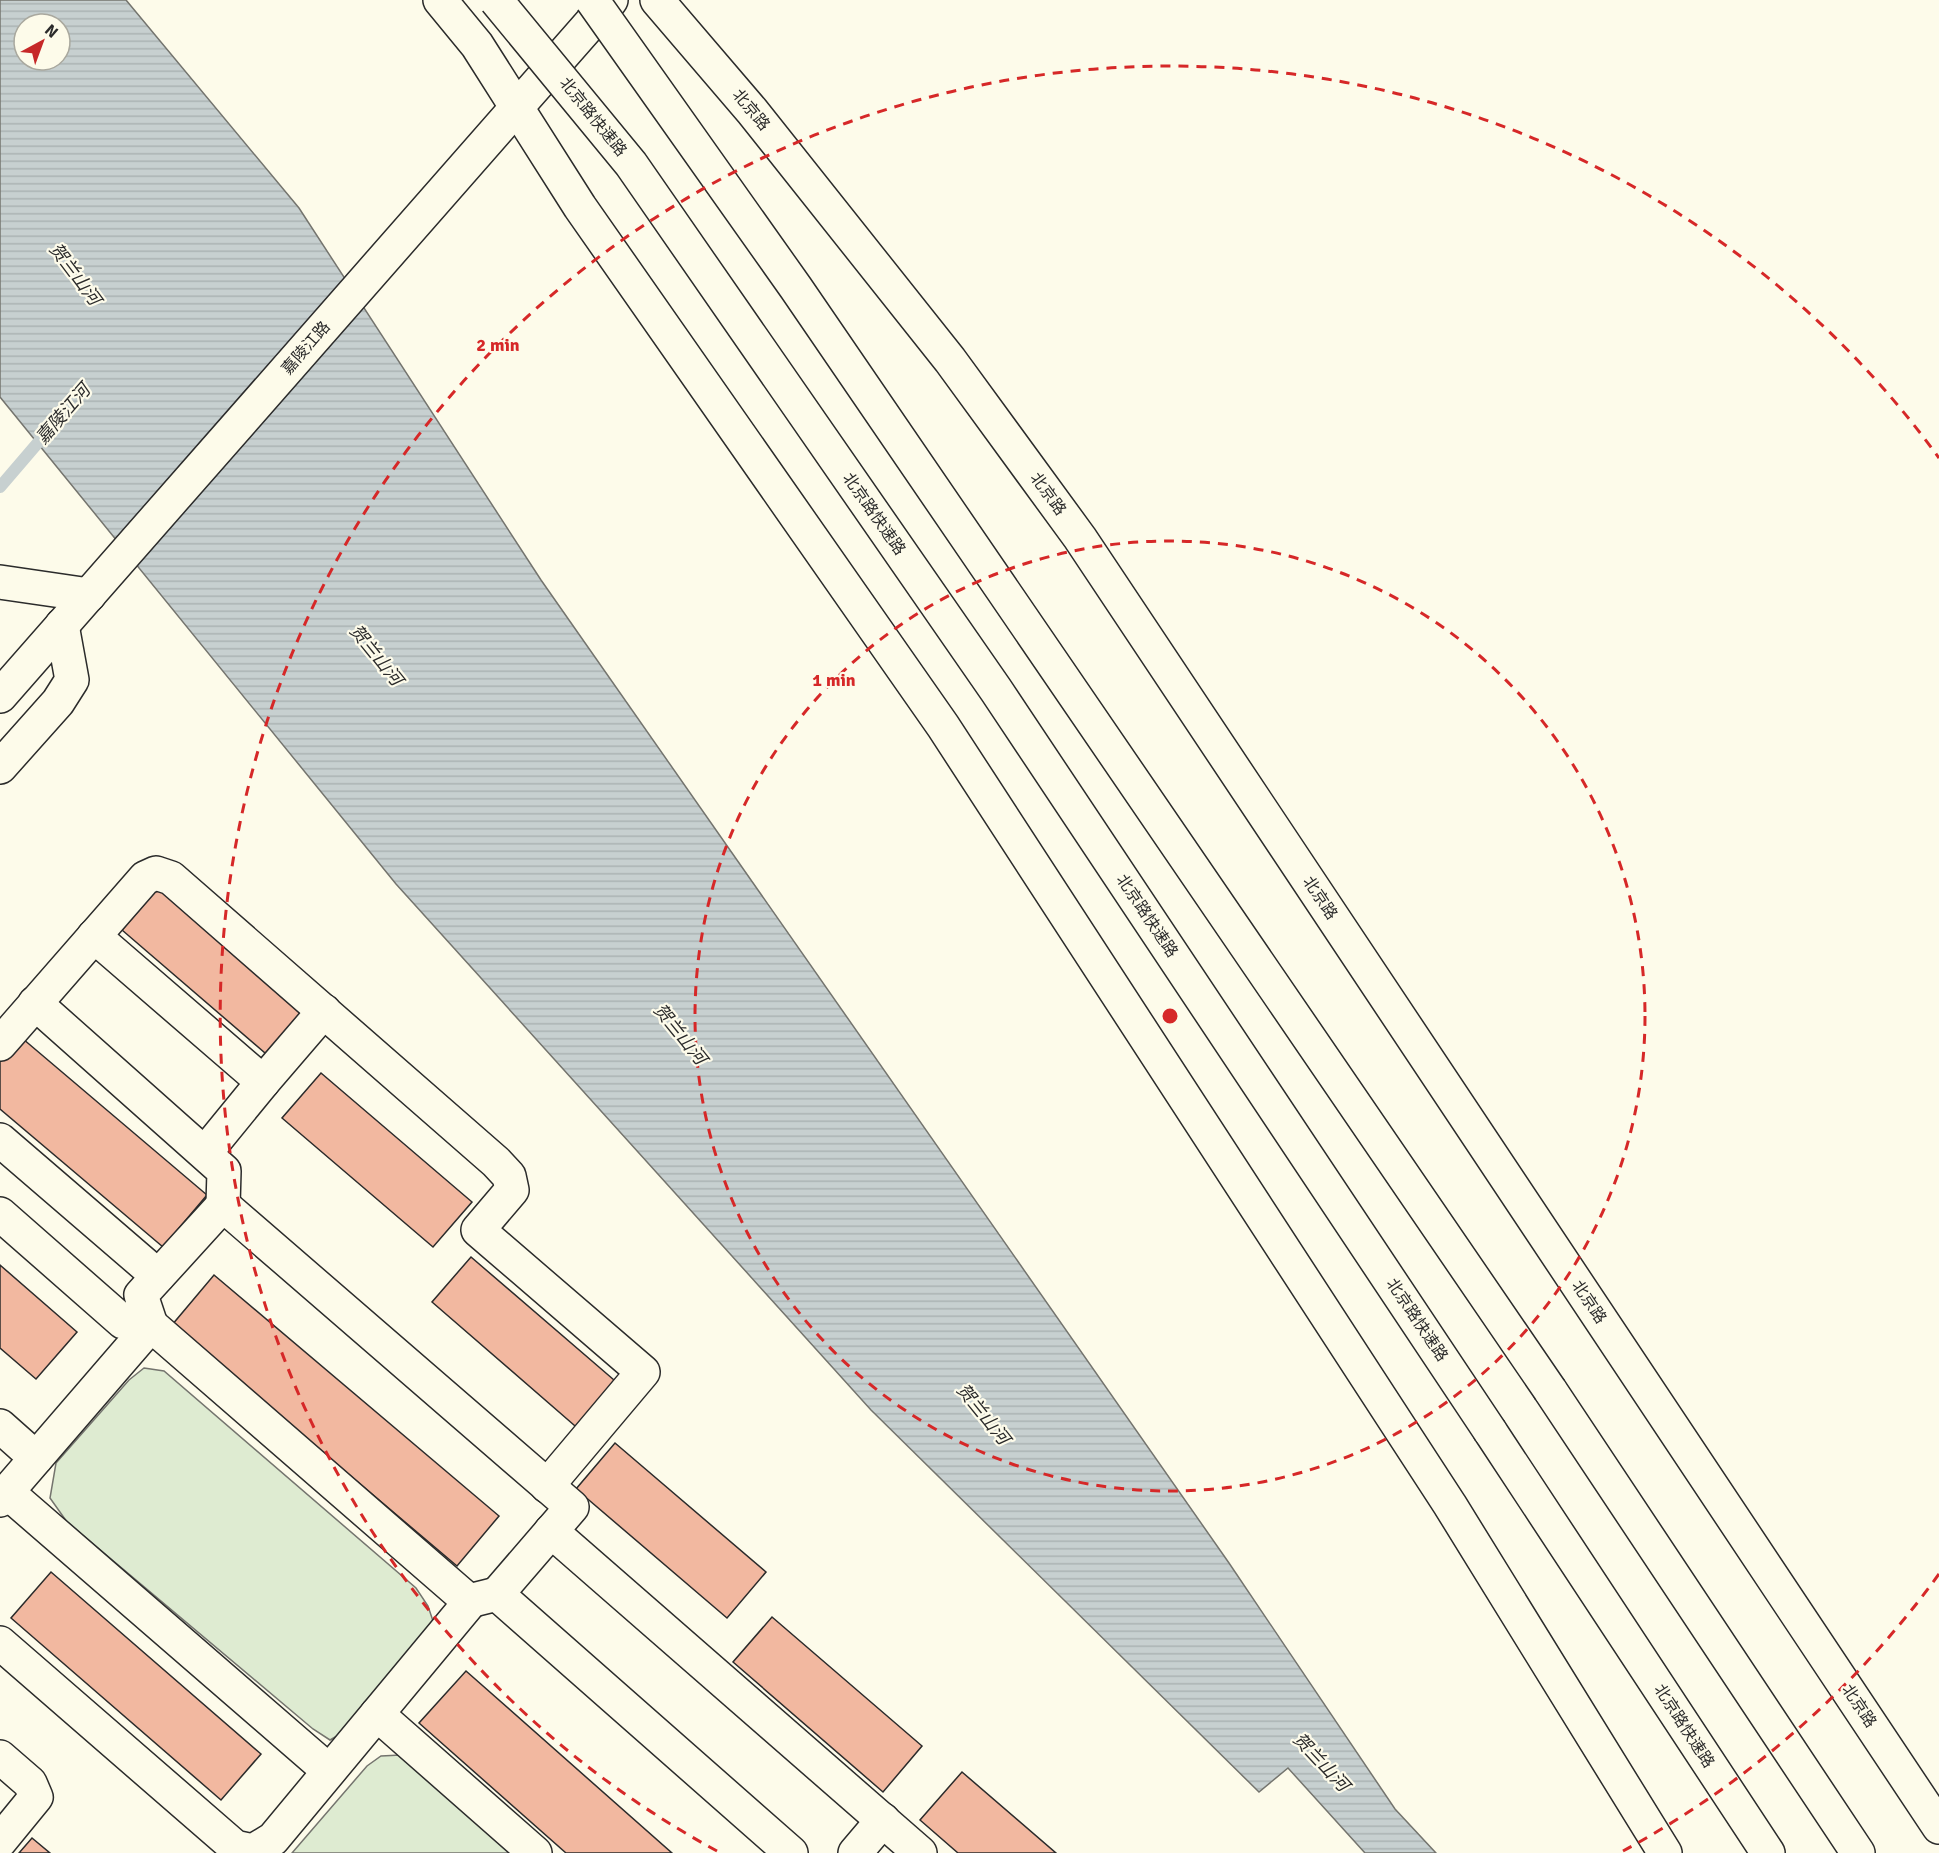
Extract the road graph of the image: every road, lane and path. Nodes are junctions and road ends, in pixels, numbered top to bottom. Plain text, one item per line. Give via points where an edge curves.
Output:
1 (440, 0) edge
2 (496, 0) edge
3 (592, 0) edge
4 (611, 0) edge
5 (657, 0) edge
6 (517, 107) junction
7 (0, 582) edge
8 (89, 595) junction
9 (62, 625) junction
10 (0, 696) edge
11 (0, 767) edge
12 (94, 936) junction
13 (35, 1003) junction
14 (324, 1011) junction
15 (0, 1044) edge
16 (263, 1082) junction
17 (0, 1140) edge
18 (205, 1153) junction
19 (223, 1205) junction
20 (0, 1214) edge
21 (158, 1276) junction
22 (151, 1325) junction
23 (0, 1426) edge
24 (36, 1458) junction
25 (547, 1486) junction
26 (4, 1496) edge
27 (551, 1531) junction
28 (484, 1598) junction
29 (0, 1643) edge
30 (376, 1714) junction
31 (0, 1757) edge
32 (329, 1771) junction
33 (883, 1820) junction
34 (1939, 1827) edge
35 (0, 1841) edge
36 (535, 1853) edge
37 (791, 1853) edge
38 (855, 1853) edge
39 (920, 1853) edge
40 (1665, 1853) edge
41 (1768, 1853) edge
42 (1858, 1853) edge

1 - 6 main road via 477,45
2 - 41 main road, 北京路快速路, bridge via 631,164 996,690
3 - 42 main road, bridge via 795,288 1550,1390
4 - 6 main road, 嘉陵江路
5 - 34 main road, 北京路 via 752,111 942,351 1080,537
6 - 8 main road, 嘉陵江路
6 - 40 main road via 580,207 943,726 1450,1505
7 - 8 main road
8 - 9 main road, 嘉陵江路
9 - 10 main road, 嘉陵江路
9 - 11 main road via 72,680 58,702
12 - 13 main road
12 - 14 main road via 145,878 156,873 171,878
12 - 16 main road
13 - 15 main road
13 - 18 main road
14 - 16 main road
14 - 25 main road via 509,1176 512,1190 478,1230 643,1372
16 - 18 main road
17 - 21 main road
18 - 19 main road via 224,1171
19 - 21 main road
19 - 25 main road
20 - 22 main road via 123,1322
21 - 22 main road via 141,1295
22 - 24 main road
22 - 28 main road
23 - 24 main road
24 - 26 main road
25 - 27 main road via 572,1507
26 - 32 main road
27 - 28 main road
27 - 33 main road
28 - 30 main road
28 - 37 main road
29 - 32 main road via 235,1847 253,1851 273,1839
30 - 32 main road
30 - 36 main road
31 - 35 main road via 30,1783 36,1797
33 - 38 main road
33 - 39 main road

